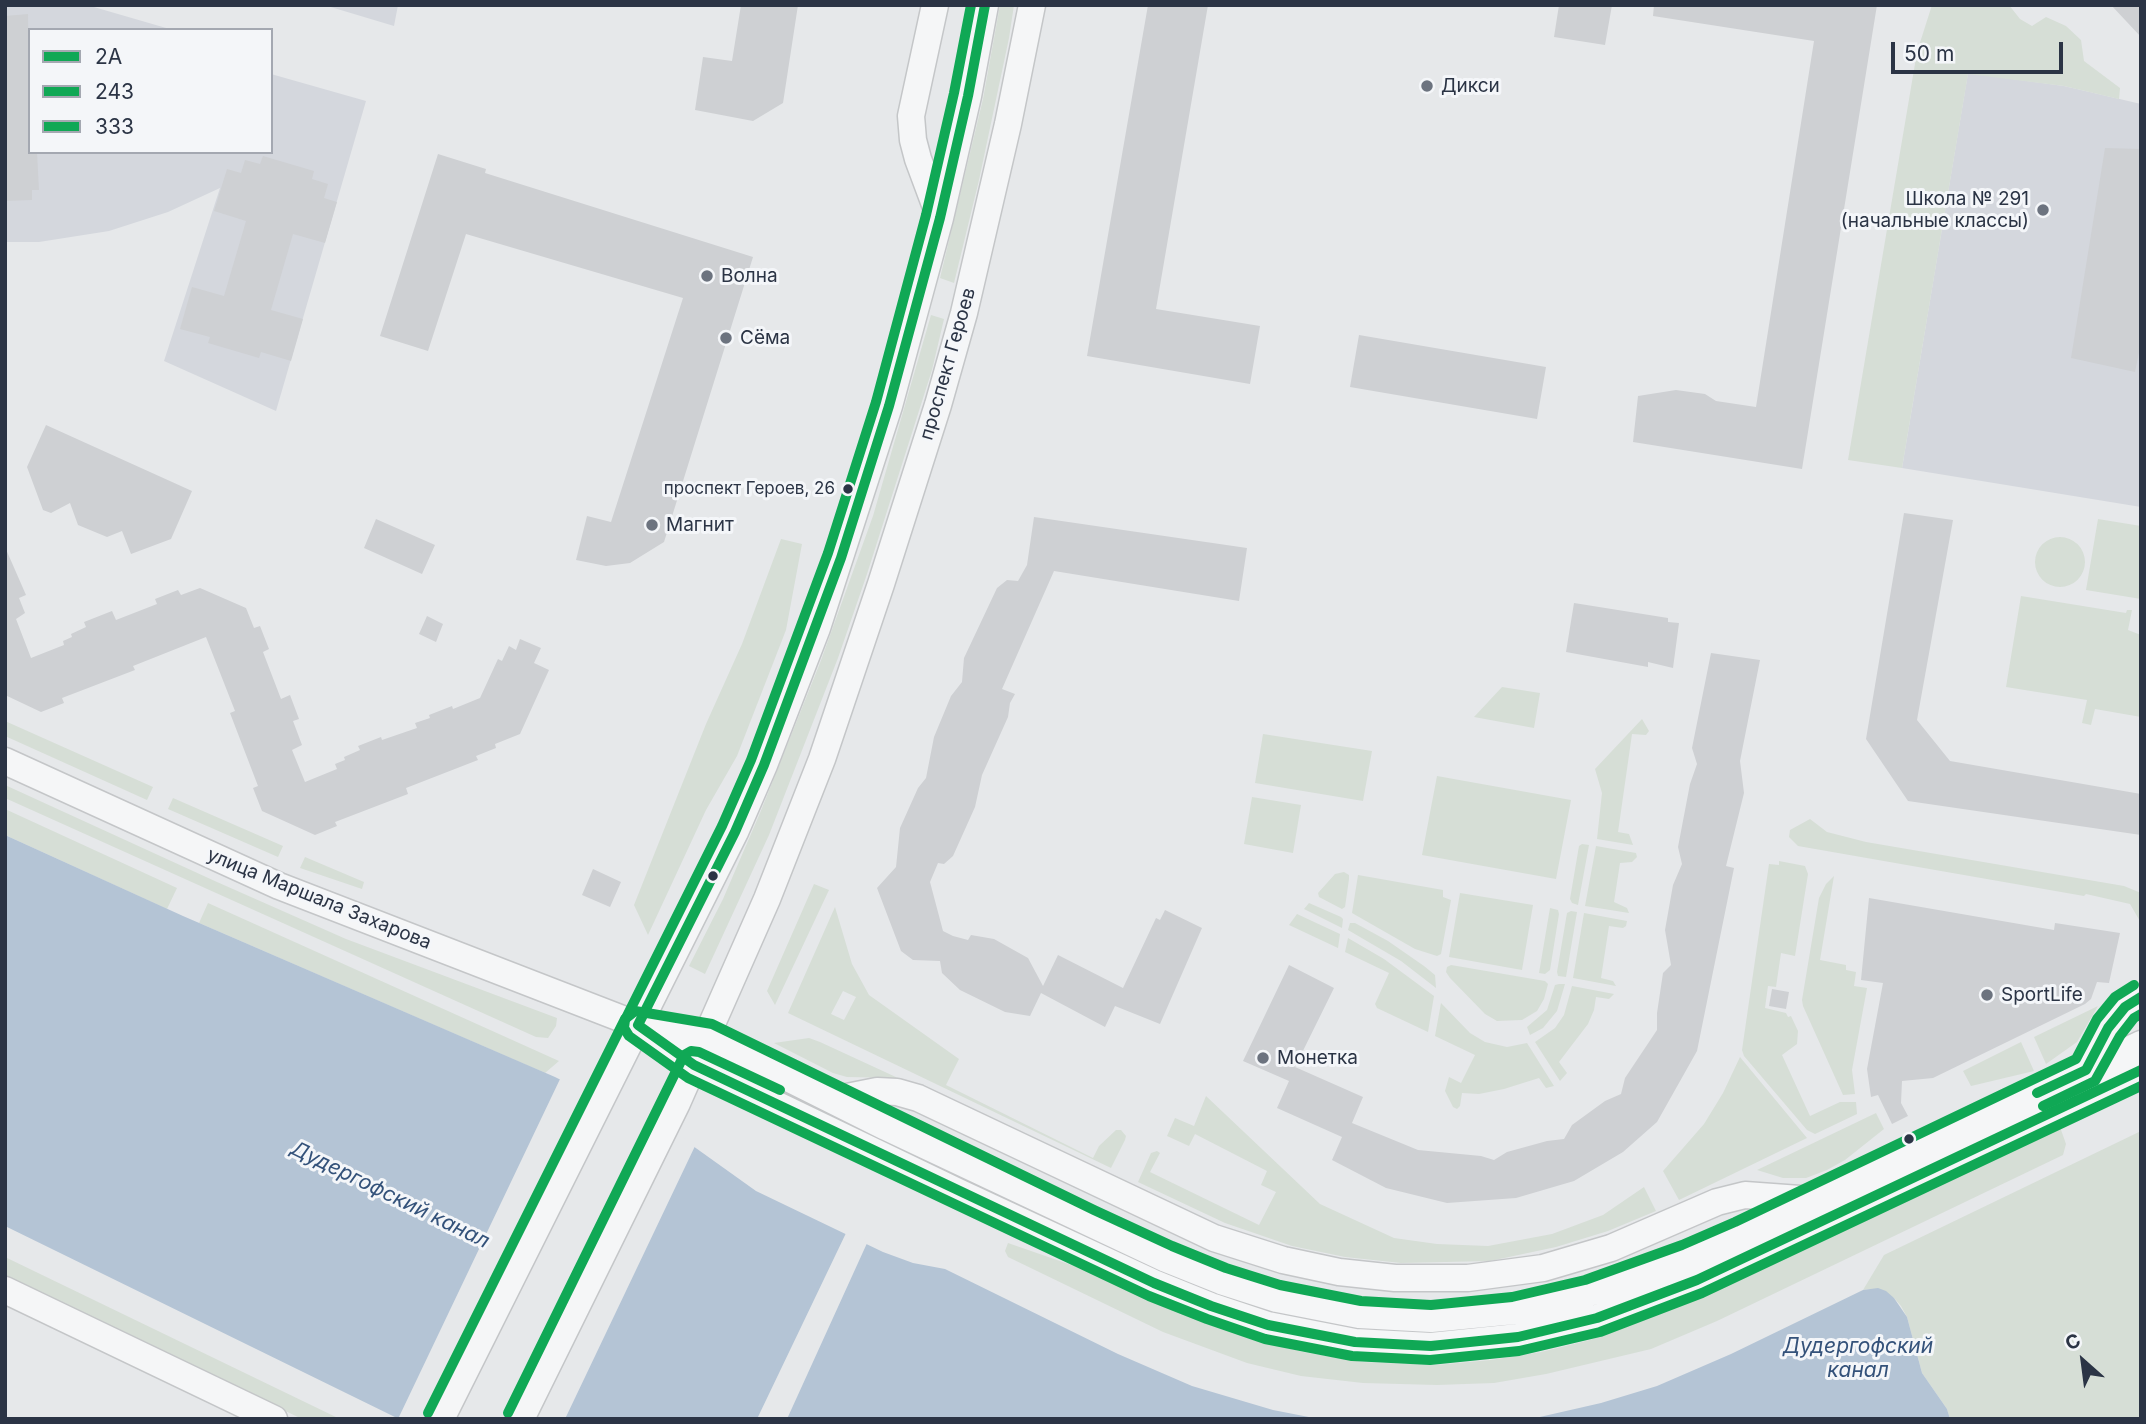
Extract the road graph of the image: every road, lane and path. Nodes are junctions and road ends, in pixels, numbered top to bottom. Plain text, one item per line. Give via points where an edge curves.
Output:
1 (935, 5) edge
2 (985, 5) edge
3 (1032, 5) edge
4 (940, 218) junction
5 (5, 761) edge
6 (2141, 997) edge
7 (638, 1025) junction
8 (706, 1037) junction
9 (2141, 1044) edge
10 (694, 1065) junction
11 (2086, 1070) junction
12 (2141, 1070) edge
13 (832, 1100) junction
14 (1815, 1200) junction
15 (5, 1290) edge
16 (274, 1419) edge
17 (441, 1419) edge
18 (521, 1419) edge

1 - 4 street via 911,116 912,140
2 - 4 street
3 - 8 street, проспект Героев via 964,313 926,443 822,759
4 - 7 street via 889,406 817,628 735,832
5 - 7 street, улица Маршала Захарова via 279,886
6 - 11 street via 2125,1007 2108,1028
7 - 8 street, улица Маршала Захарова
7 - 10 street, улица Маршала Захарова
7 - 17 street
8 - 10 street, проспект Героев
8 - 13 street, улица Маршала Захарова
9 - 11 street, улица Маршала Захарова
10 - 12 street, улица Маршала Захарова via 1074,1247 1211,1306 1268,1325 1355,1342 1431,1346 1518,1337 1597,1318 1697,1280
10 - 18 street, проспект Героев
11 - 14 street, улица Маршала Захарова
13 - 14 street via 877,1091 918,1098 1214,1238 1339,1272 1468,1278 1543,1268 1611,1248 1717,1202 1745,1195
13 - 14 street, улица Маршала Захарова via 1166,1259 1277,1299 1359,1315 1443,1318 1514,1311 1589,1293 1687,1258
15 - 16 street

